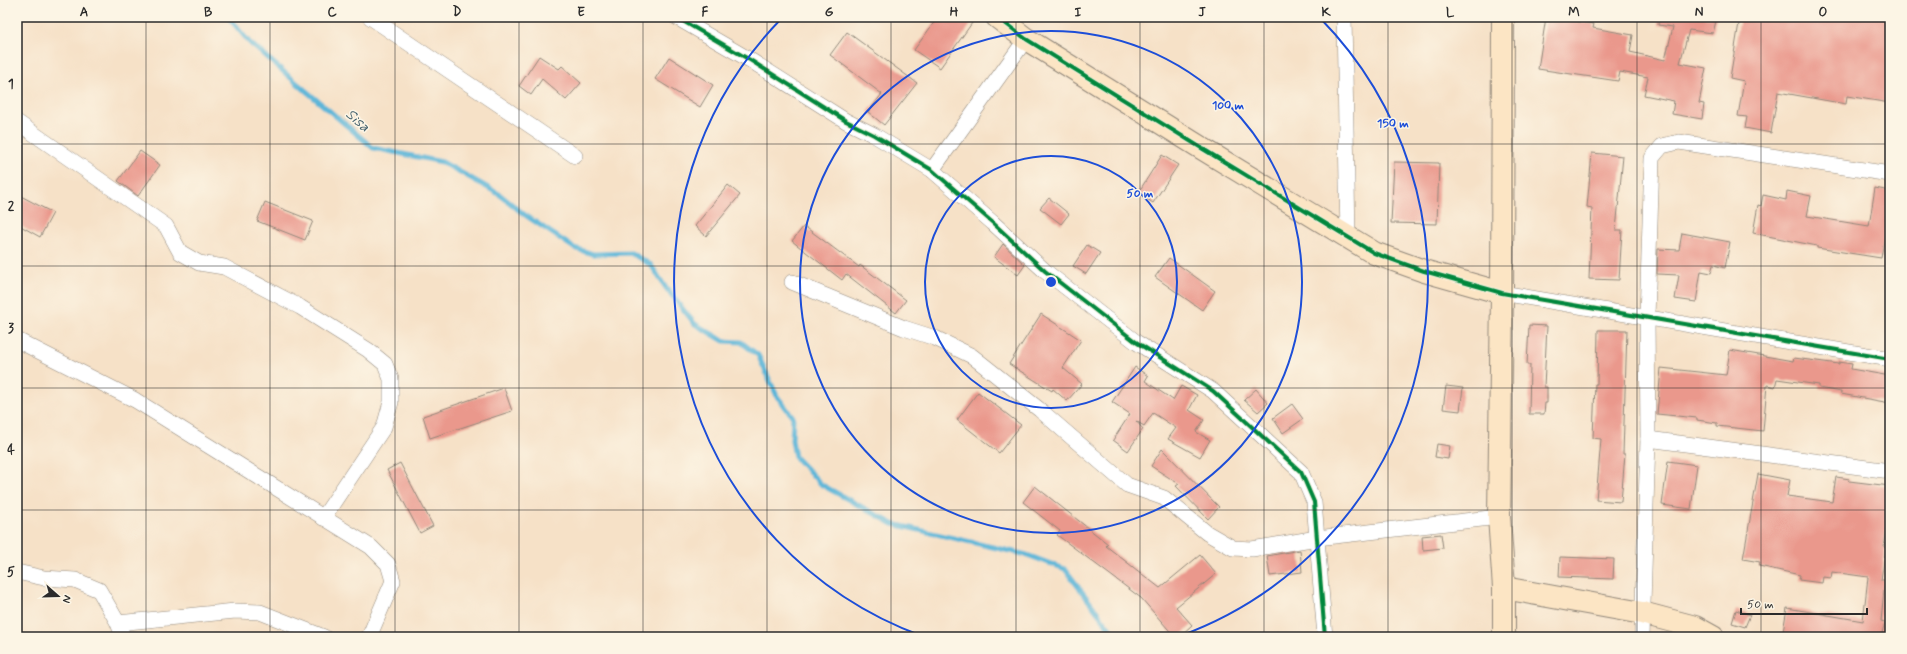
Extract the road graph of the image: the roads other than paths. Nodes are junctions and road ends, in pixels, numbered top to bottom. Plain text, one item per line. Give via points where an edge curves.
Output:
1 (370, 17) edge
2 (998, 17) edge
3 (1344, 17) edge
4 (1503, 17) edge
5 (678, 18) edge
6 (1026, 39) junction
7 (17, 122) edge
8 (575, 156) dead end
9 (932, 170) junction
10 (1890, 174) edge
11 (1348, 238) junction
12 (792, 282) dead end
13 (1502, 293) junction
14 (1648, 318) junction
15 (17, 340) edge
16 (1890, 359) edge
17 (1648, 439) junction
18 (1890, 471) edge
19 (1499, 517) junction
20 (323, 518) junction
21 (1317, 538) junction
22 (17, 572) edge
23 (1504, 588) junction
24 (1642, 613) junction
25 (121, 630) edge
26 (324, 637) edge
27 (369, 637) edge
28 (1325, 637) edge
29 (1504, 637) edge
30 (1642, 637) edge
31 (1713, 637) edge

1 - 8 street
2 - 6 street
3 - 11 street
4 - 13 street
5 - 9 street via 846,121
6 - 9 street
6 - 11 street
7 - 20 street via 166,226 180,252 199,263 224,267 300,307 368,350 385,364 391,379 391,402 384,427
9 - 21 street via 1051,275 1136,342 1213,391 1301,472 1314,502
10 - 14 street via 1679,142 1662,146 1652,158
11 - 13 street via 1381,256
12 - 21 street via 935,338 972,356 1127,485 1164,498 1207,533 1233,548 1252,549
13 - 14 street
13 - 19 street
14 - 16 street
14 - 17 street
15 - 20 street via 135,400
17 - 18 street
17 - 24 street
19 - 21 street
19 - 23 street
20 - 27 street via 371,547 388,564 392,581
21 - 28 street
22 - 25 street via 44,578 74,580 99,590
23 - 24 street
23 - 29 street
24 - 30 street
24 - 31 street via 1694,627
25 - 26 street via 235,611 260,612

